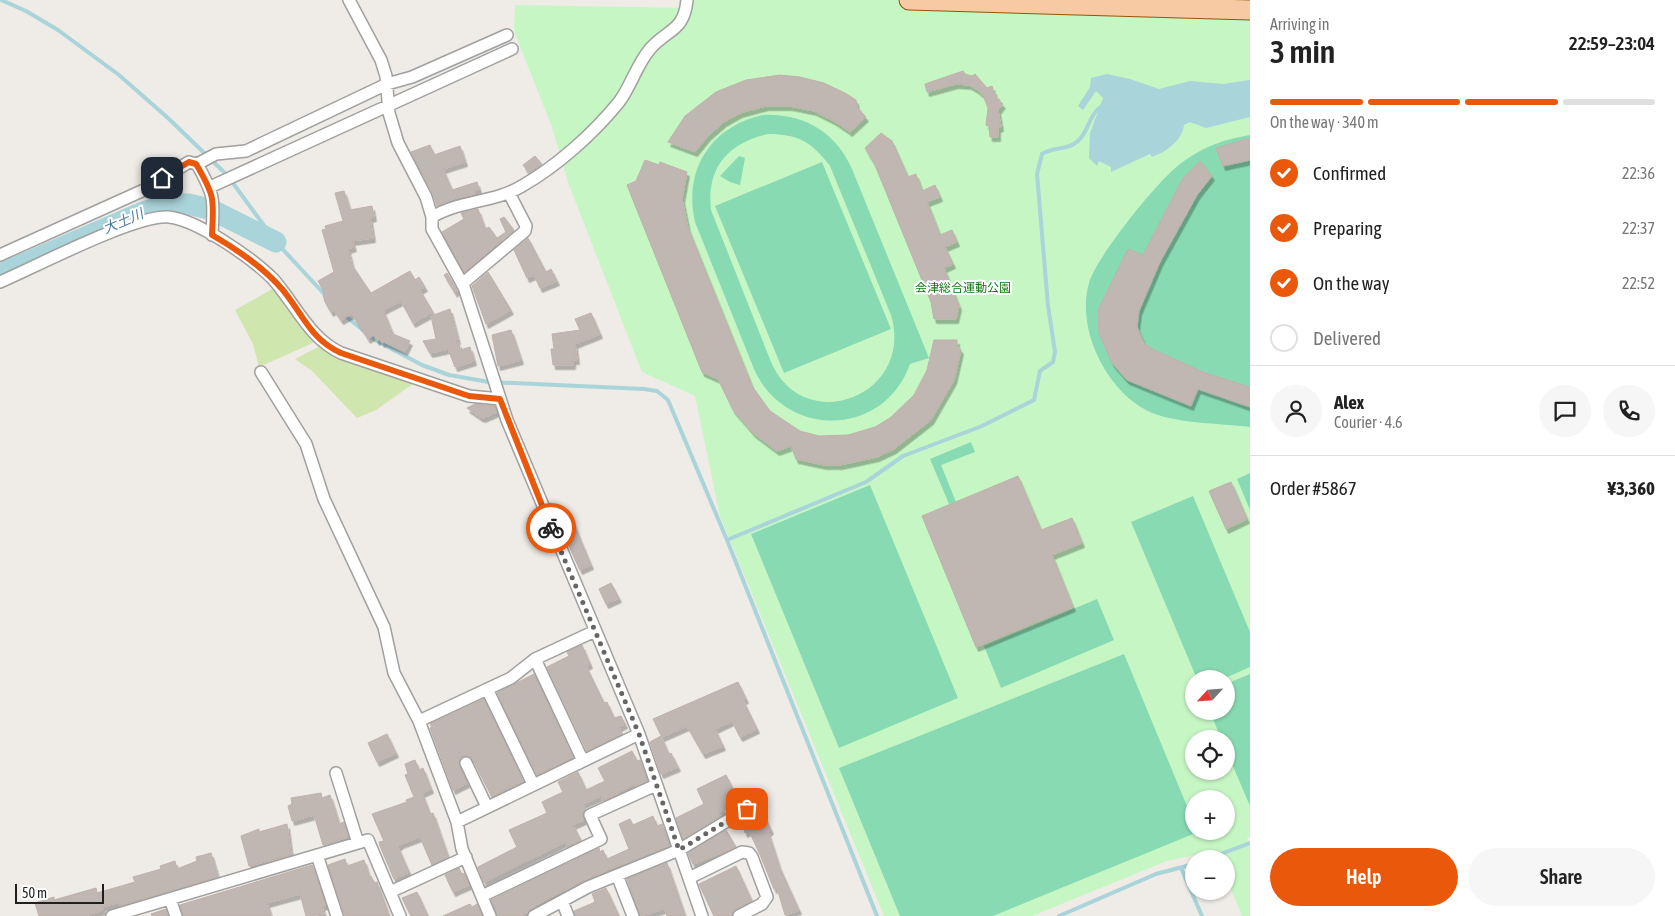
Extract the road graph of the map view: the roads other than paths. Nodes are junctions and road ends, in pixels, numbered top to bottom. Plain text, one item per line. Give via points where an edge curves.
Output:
1 (350, 0) edge
2 (687, 0) edge
3 (909, 0) edge
4 (1250, 10) edge
5 (507, 35) dead end
6 (512, 49) dead end
7 (387, 84) junction
8 (389, 106) junction
9 (196, 164) junction
10 (210, 187) junction
11 (509, 193) junction
12 (432, 217) junction
13 (212, 235) junction
14 (0, 256) edge
15 (0, 282) edge
16 (462, 284) junction
17 (260, 372) dead end
18 (500, 399) junction
19 (595, 631) junction
20 (535, 659) junction
21 (487, 689) junction
22 (419, 722) junction
23 (639, 734) junction
24 (583, 761) junction
25 (466, 763) dead end
26 (336, 773) dead end
27 (533, 784) junction
28 (656, 785) junction
29 (487, 807) junction
30 (747, 809) dead end
31 (457, 822) junction
32 (358, 843) junction
33 (679, 850) junction
34 (317, 855) junction
35 (466, 857) junction
36 (617, 875) junction
37 (688, 878) junction
38 (390, 892) junction
39 (482, 896) junction
40 (170, 899) junction
41 (562, 901) junction
42 (112, 916) edge
43 (176, 916) edge
44 (337, 916) edge
45 (400, 916) edge
46 (490, 916) edge
47 (534, 916) edge
48 (568, 916) edge
49 (632, 916) edge
50 (702, 916) edge
51 (739, 916) edge

1 - 7 street via 381,60
2 - 11 street via 682,22 650,49 619,102 578,143
3 - 4 main road
5 - 7 street via 412,77
6 - 8 street
7 - 8 street
7 - 9 street via 246,152 216,154
8 - 10 street
8 - 12 street via 403,155 426,197
9 - 10 street
9 - 14 street via 189,162 144,190
10 - 13 street via 214,201
11 - 12 street via 455,206
11 - 16 street via 526,226 525,231
12 - 16 street via 432,228
13 - 15 street via 170,217 154,218 123,228
13 - 18 street via 262,267 283,290 315,336 327,346 469,396
16 - 18 street
17 - 22 street via 306,444 324,499 384,627 394,673
18 - 19 street
19 - 20 street
19 - 23 street
20 - 21 street via 511,678
20 - 24 street
21 - 22 street
21 - 27 street
22 - 31 street
23 - 24 street
23 - 28 street
24 - 27 street
25 - 29 street
26 - 32 street
27 - 29 street
28 - 33 street
28 - 39 street via 590,815 601,839
29 - 31 street
30 - 33 street
31 - 35 street
32 - 34 street
32 - 38 street via 368,840
33 - 36 street
33 - 37 street
34 - 40 street
34 - 44 street
35 - 38 street
35 - 39 street
36 - 41 street
36 - 49 street
37 - 50 street
37 - 51 street via 742,852 749,853 767,897 762,904
38 - 45 street
39 - 46 street
40 - 42 street
40 - 43 street
41 - 47 street
41 - 48 street

